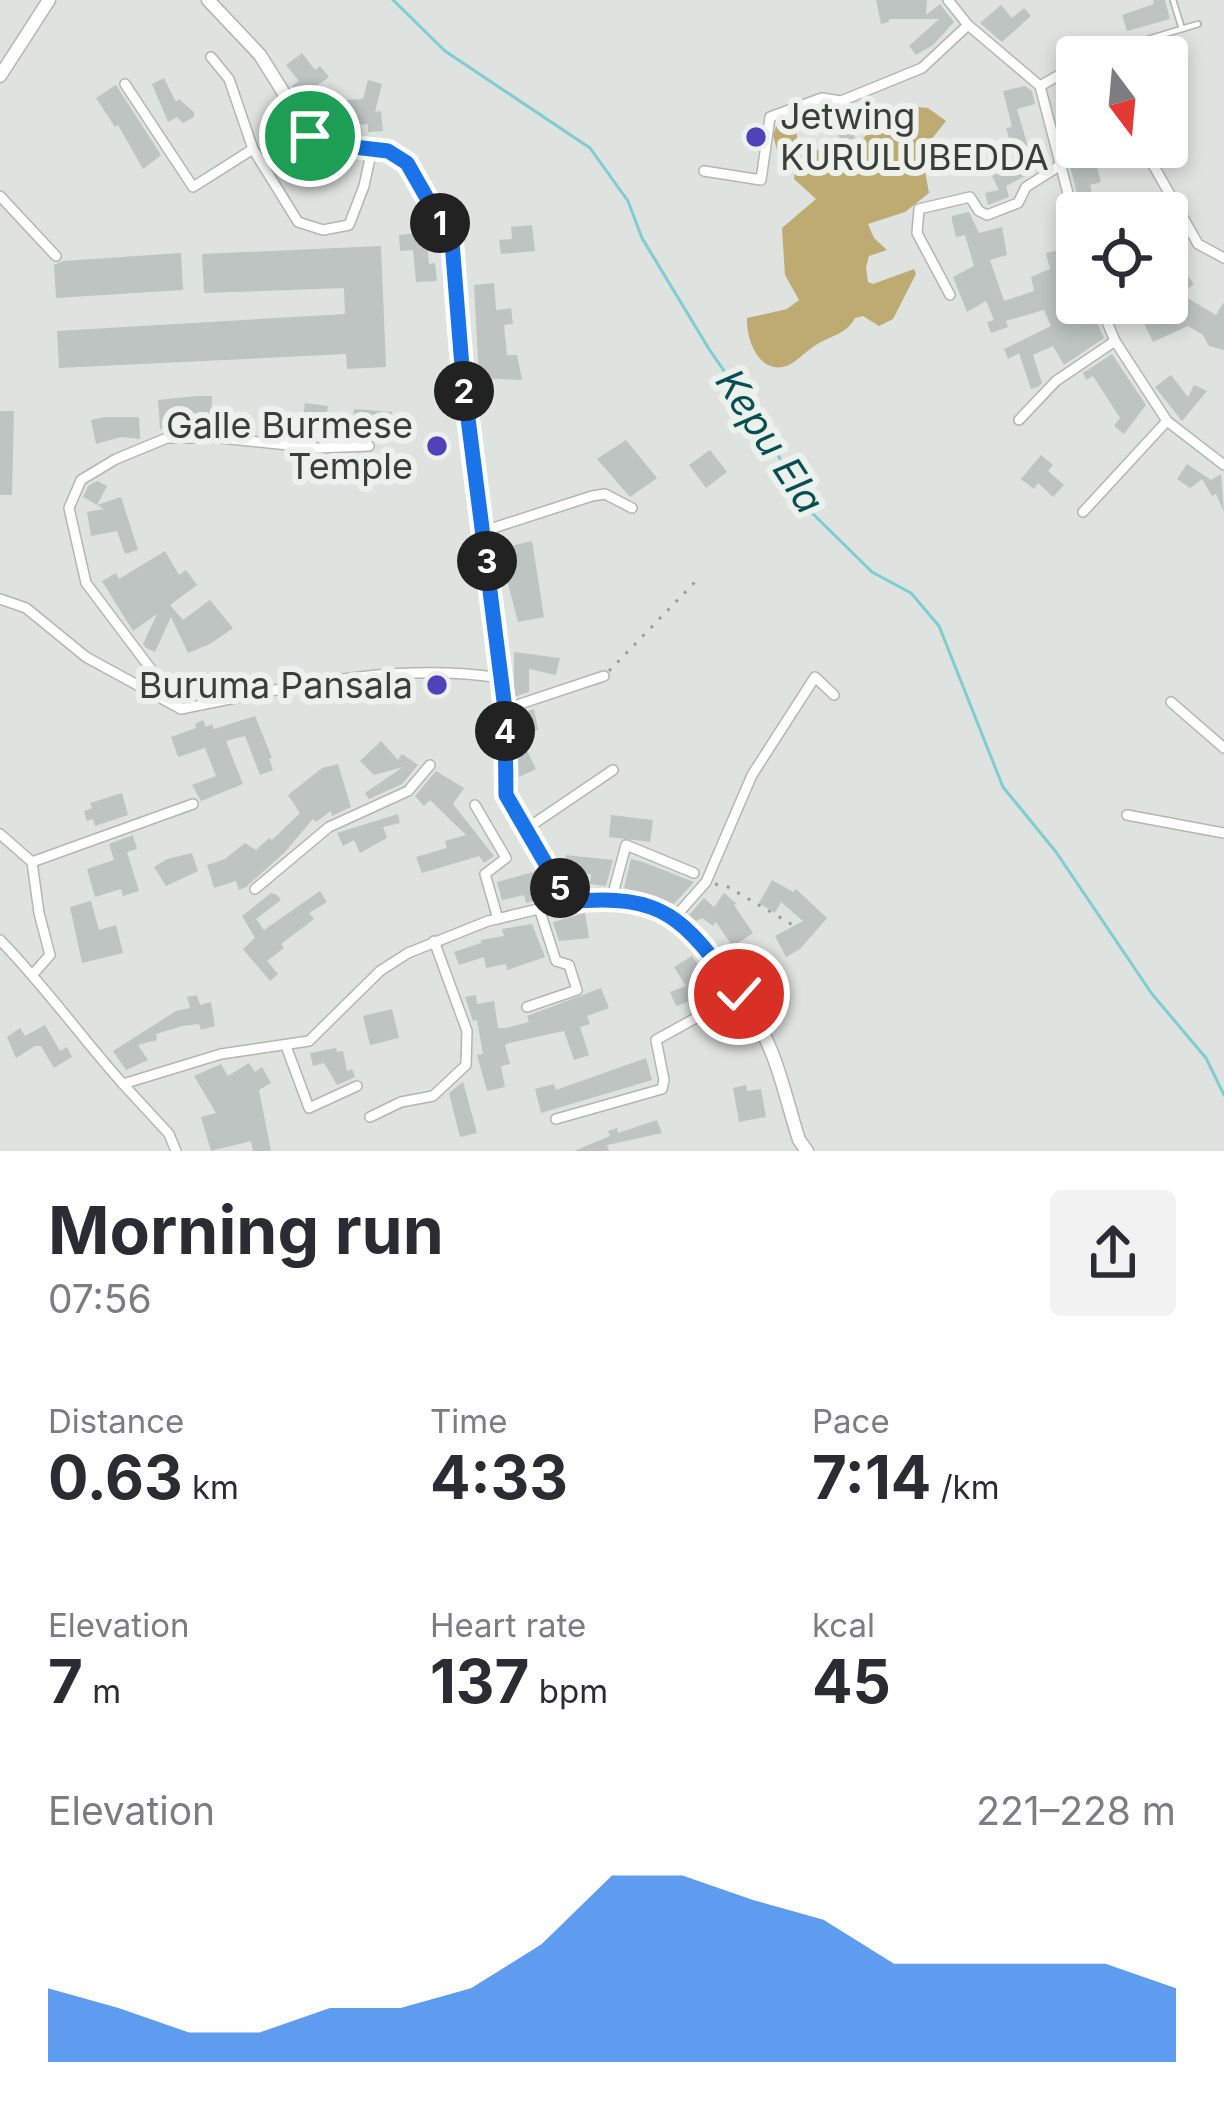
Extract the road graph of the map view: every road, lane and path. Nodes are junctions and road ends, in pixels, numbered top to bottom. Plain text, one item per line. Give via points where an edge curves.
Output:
1 (49, 0) edge
2 (208, 0) edge
3 (948, 0) edge
4 (1173, 0) edge
5 (1198, 24) dead end
6 (968, 25) junction
7 (1182, 29) junction
8 (1159, 36) edge
9 (211, 56) dead end
10 (0, 76) edge
11 (1056, 77) edge
12 (125, 84) dead end
13 (1040, 86) junction
14 (254, 149) junction
15 (372, 149) junction
16 (1056, 153) edge
17 (1056, 168) edge
18 (1156, 168) edge
19 (704, 171) dead end
20 (0, 196) edge
21 (56, 256) dead end
22 (1224, 258) edge
23 (950, 295) dead end
24 (1108, 324) edge
25 (1115, 341) junction
26 (1019, 420) dead end
27 (1167, 421) junction
28 (369, 446) dead end
29 (1224, 465) edge
30 (632, 508) dead end
31 (1083, 512) dead end
32 (484, 531) junction
33 (696, 581) dead end
34 (0, 599) edge
35 (604, 676) joint
36 (501, 678) junction
37 (834, 695) dead end
38 (1172, 702) dead end
39 (181, 709) junction
40 (505, 709) junction
41 (1224, 748) edge
42 (430, 765) dead end
43 (613, 770) dead end
44 (193, 804) dead end
45 (475, 805) dead end
46 (1127, 815) dead end
47 (526, 829) junction
48 (1224, 832) edge
49 (0, 834) edge
50 (32, 862) junction
51 (694, 873) dead end
52 (706, 882) junction
53 (255, 889) dead end
54 (612, 897) junction
55 (568, 902) junction
56 (539, 908) junction
57 (675, 916) junction
58 (498, 919) junction
59 (793, 925) dead end
60 (0, 940) edge
61 (434, 941) junction
62 (33, 974) junction
63 (739, 994) junction
64 (527, 1006) dead end
65 (286, 1046) junction
66 (123, 1084) junction
67 (357, 1086) dead end
68 (370, 1117) dead end
69 (556, 1119) dead end
70 (801, 1148) edge
71 (176, 1151) edge

1 - 10 street
2 - 15 street via 260,55 310,136
3 - 6 street
4 - 7 lane
5 - 7 lane
6 - 13 street
6 - 19 street via 922,68 841,101 822,98 770,117 761,180
7 - 8 lane
9 - 14 street via 229,79
11 - 13 street
12 - 14 street via 193,187
13 - 16 street
14 - 15 street via 298,222 323,230 349,225
15 - 32 street via 407,163 452,242
17 - 23 street via 1026,187 1018,203 987,215 970,197 919,209 917,232
18 - 22 street via 1198,244
20 - 21 street
24 - 25 street
25 - 26 street via 1056,381
25 - 27 street
27 - 29 street
27 - 31 street
28 - 39 street via 167,439 82,480 69,508 86,583
30 - 32 street via 592,496
32 - 36 street
33 - 35 path
34 - 39 street
35 - 40 street
36 - 39 street via 411,671
36 - 40 street
37 - 52 street via 815,677 752,775
38 - 41 street
40 - 47 street via 506,795
42 - 53 street via 408,791 329,827
43 - 47 street
44 - 50 street
45 - 58 street via 506,858 485,874
46 - 48 street
47 - 55 street
49 - 50 street
50 - 62 street via 50,955
51 - 54 street via 626,845
52 - 57 street
52 - 59 path
54 - 55 street
54 - 57 street
55 - 56 street
56 - 58 street
56 - 64 street via 556,961 569,965 578,990
57 - 63 street
58 - 61 street
60 - 62 street
61 - 65 street via 380,970 309,1041
61 - 68 street via 467,1031 466,1065 433,1096
62 - 66 street
63 - 69 street via 656,1040 662,1089
63 - 70 street via 764,1035
65 - 66 street via 220,1054
65 - 67 street via 309,1108
66 - 71 street

